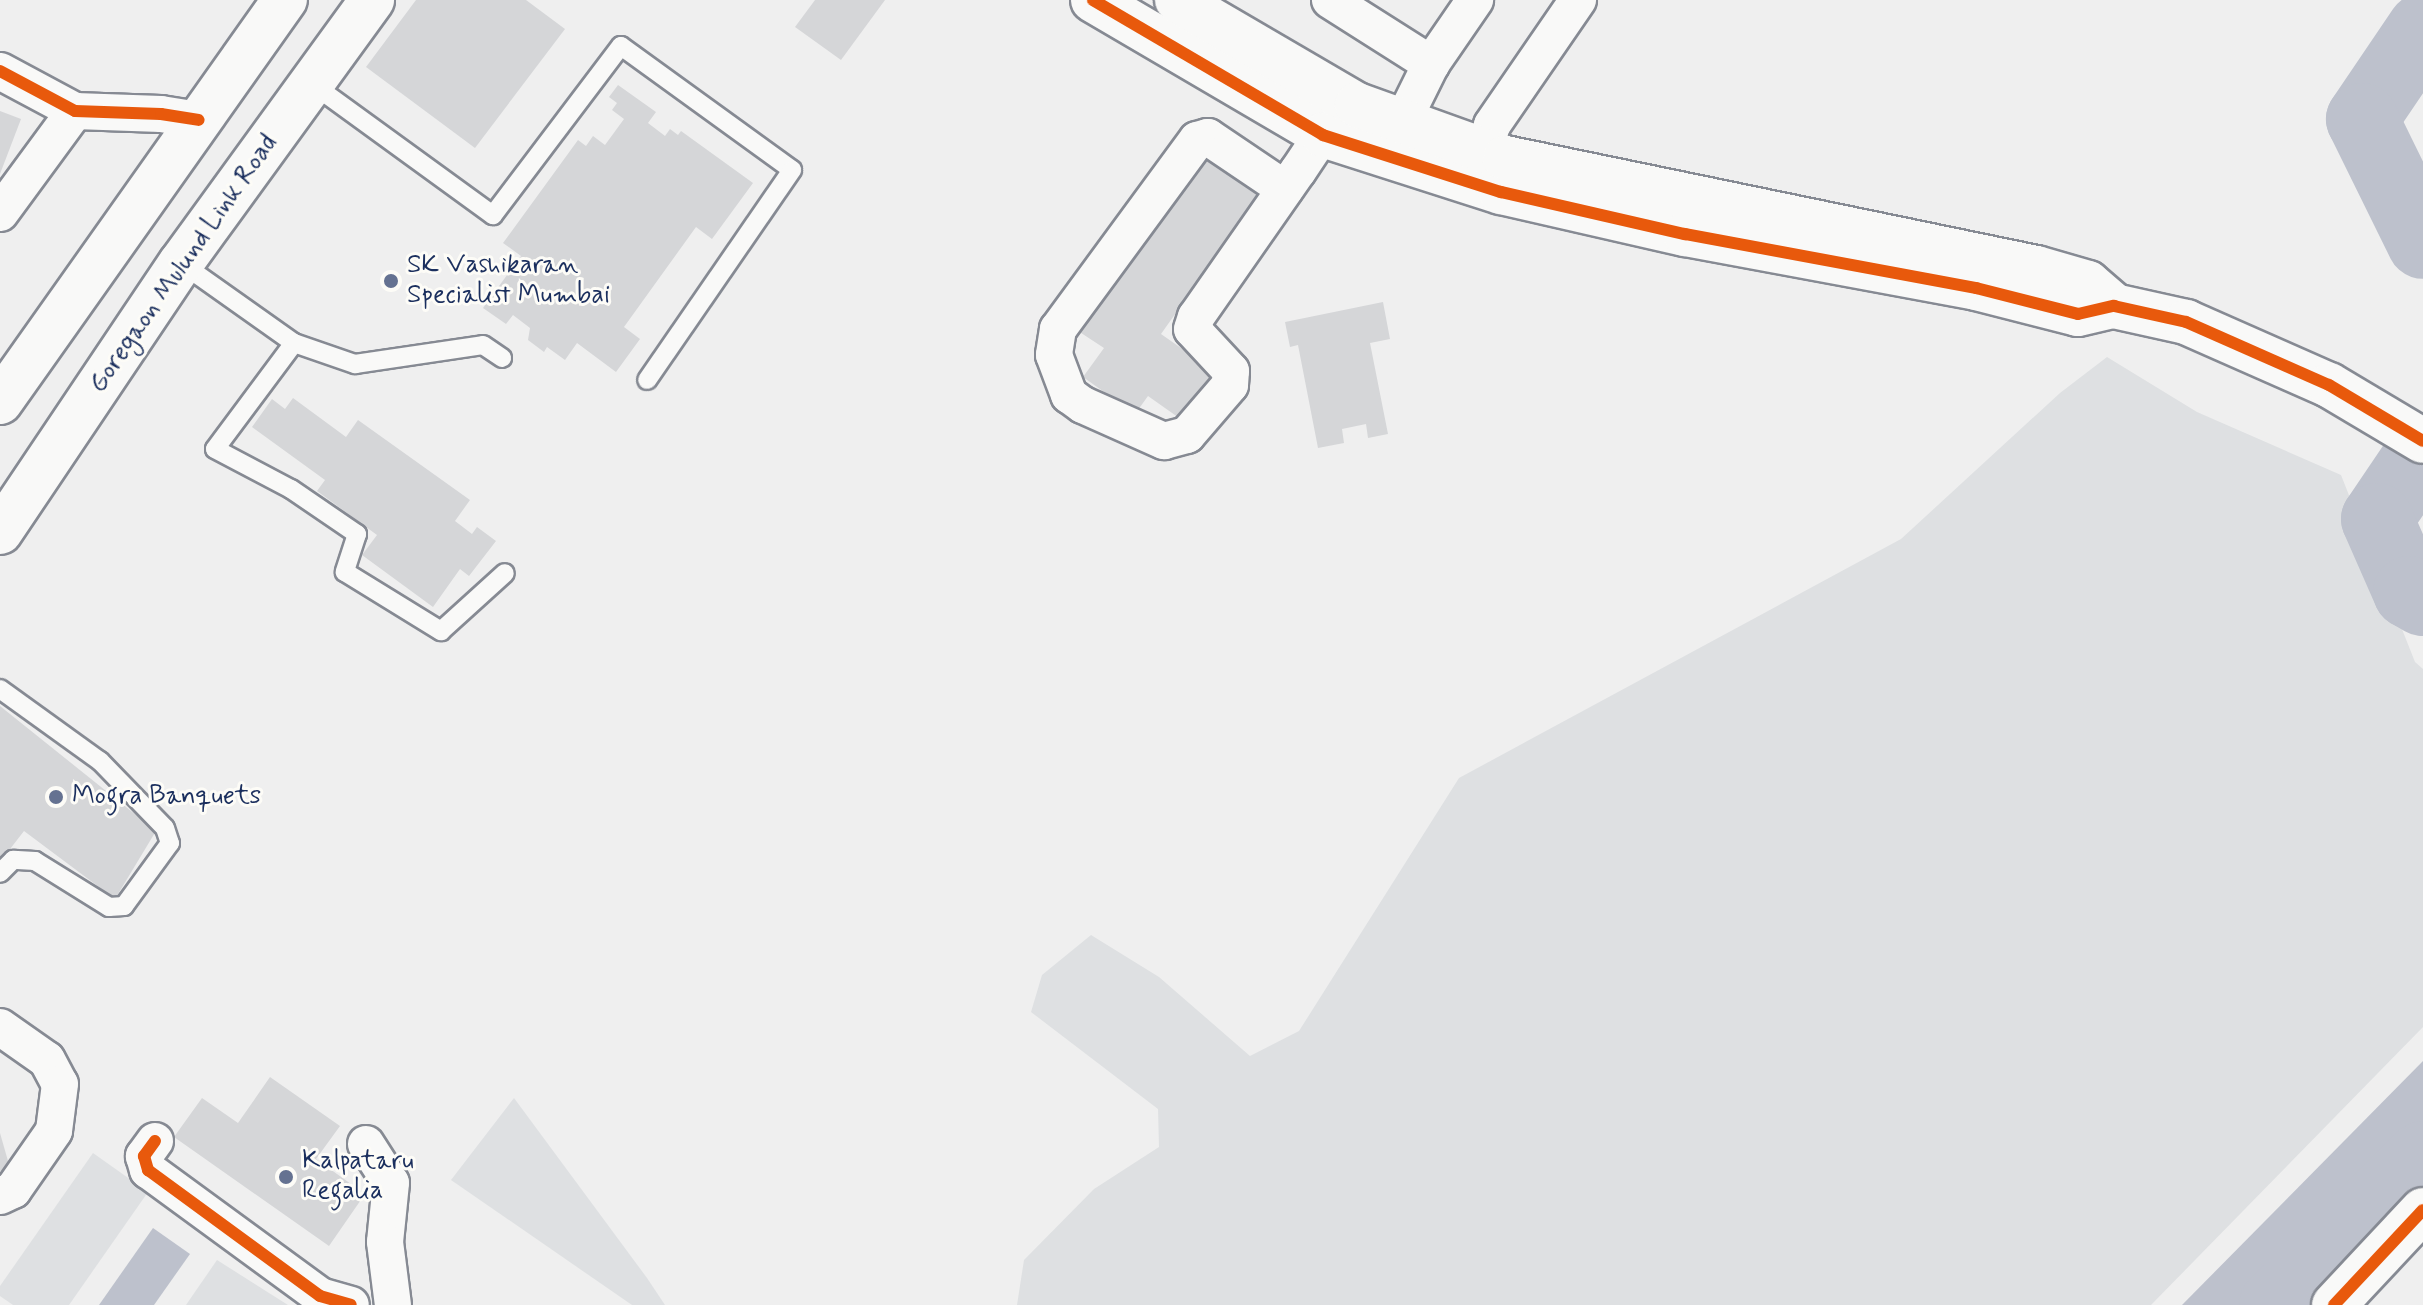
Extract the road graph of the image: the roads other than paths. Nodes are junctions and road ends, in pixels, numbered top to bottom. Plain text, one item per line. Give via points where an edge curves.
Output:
1 (285, 0) edge
2 (372, 0) edge
3 (1177, 0) edge
4 (1330, 0) edge
5 (1475, 0) edge
6 (1578, 0) edge
7 (1098, 1) edge
8 (1431, 64) junction
9 (0, 71) edge
10 (311, 83) junction
11 (1346, 99) junction
12 (75, 111) junction
13 (199, 120) junction
14 (1323, 135) junction
15 (1394, 137) junction
16 (1484, 150) junction
17 (1285, 189) junction
18 (0, 213) edge
19 (181, 263) junction
20 (2007, 279) junction
21 (294, 343) junction
22 (502, 358) dead end
23 (647, 380) dead end
24 (0, 402) edge
25 (2411, 433) edge
26 (0, 532) edge
27 (505, 573) dead end
28 (0, 689) edge
29 (0, 873) edge
30 (0, 1027) edge
31 (155, 1141) dead end
32 (366, 1144) dead end
33 (0, 1196) edge
34 (2423, 1210) edge
35 (351, 1305) edge
36 (393, 1305) edge
37 (2334, 1305) edge

1 - 13 street
2 - 10 street, Goregaon Mulund Link Road
3 - 11 street
4 - 8 street
5 - 8 street
6 - 16 street via 1492,125
7 - 14 street
8 - 15 street
9 - 12 street
10 - 19 street, Goregaon Mulund Link Road
10 - 23 lane via 493,215 621,46 792,170
11 - 14 street
11 - 15 street
12 - 13 street
12 - 18 street
13 - 24 street
14 - 15 street
14 - 17 street
15 - 16 street
15 - 20 street via 1501,192 1655,227
16 - 20 street
17 - 17 street via 1196,317 1192,329 1231,371 1230,385 1187,435 1164,441 1069,395 1054,355 1058,329 1197,140 1208,137
19 - 21 lane
19 - 26 street, Goregaon Mulund Link Road
20 - 25 street via 2078,314 2114,306 2186,322 2329,385
21 - 22 lane via 355,364 483,345
21 - 27 lane via 215,449 291,489 357,534 345,572 441,631
28 - 29 lane via 100,761 165,828 170,843 124,906 109,907 35,861 13,860
30 - 33 street via 47,1060 60,1084 54,1131 13,1190
31 - 35 street via 144,1156 148,1170 320,1296
32 - 36 street via 391,1183 385,1242
34 - 37 street

